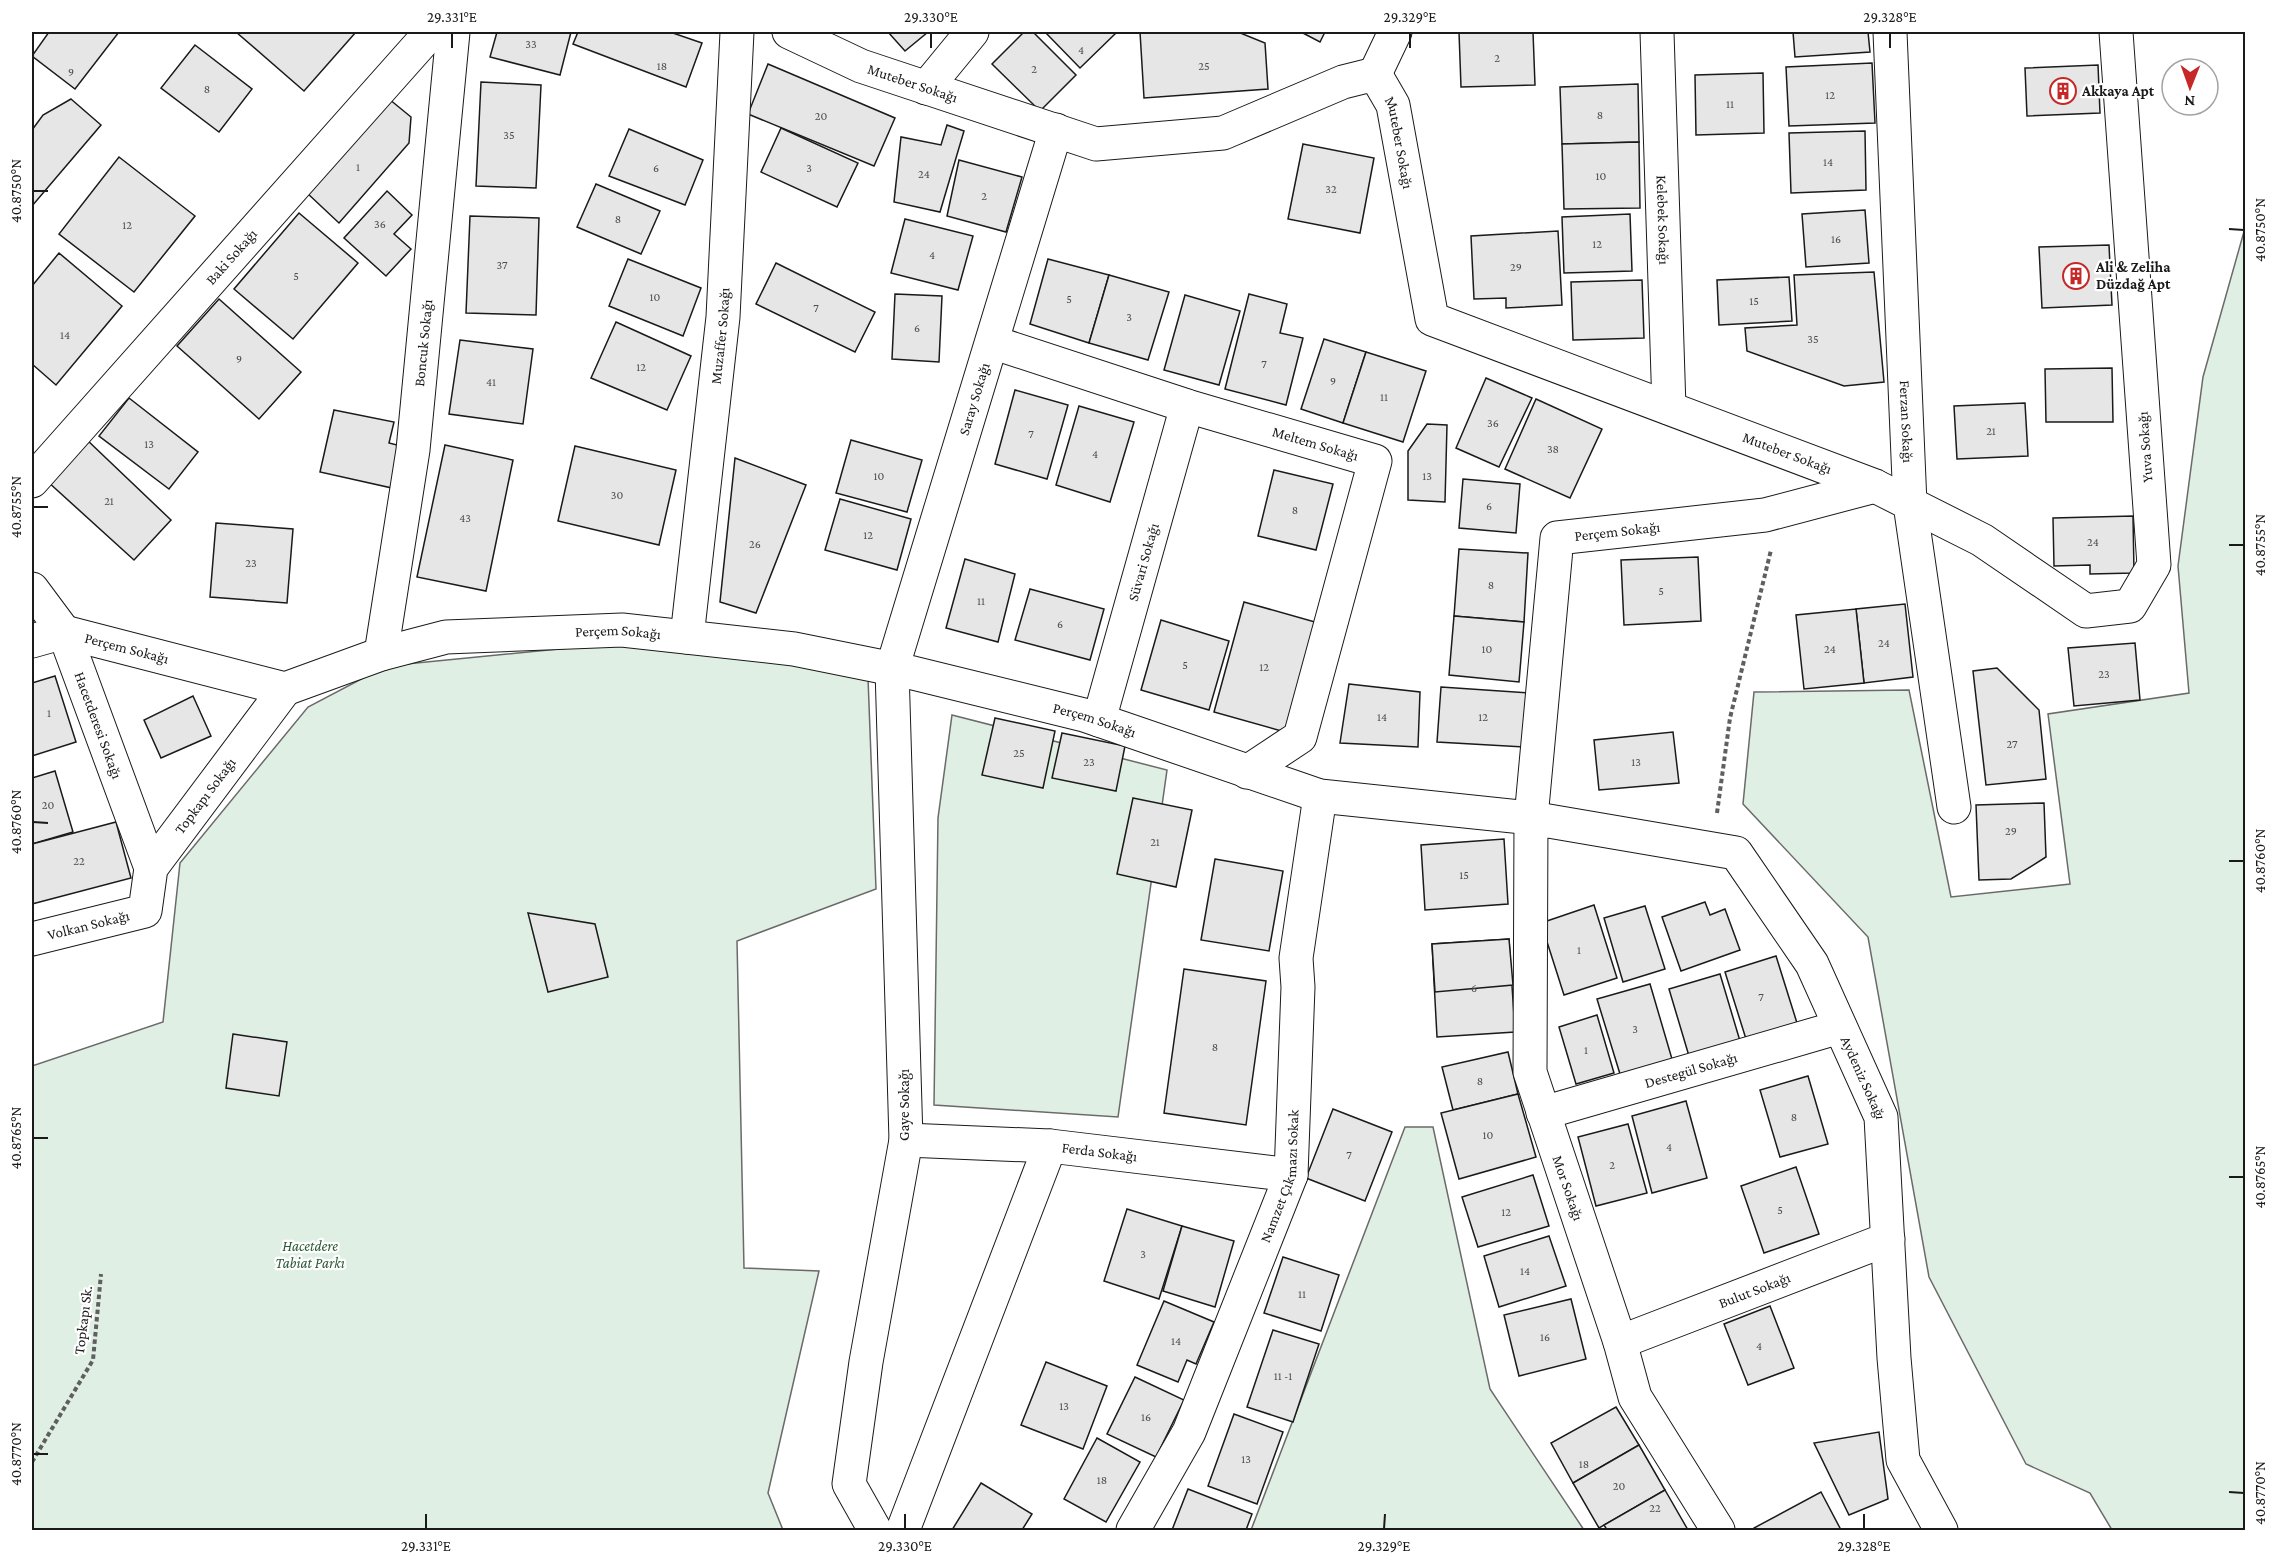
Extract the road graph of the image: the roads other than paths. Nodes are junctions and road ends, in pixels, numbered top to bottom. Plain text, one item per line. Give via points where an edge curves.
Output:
1 (431, 32) edge
2 (453, 32) edge
3 (737, 32) edge
4 (789, 32) edge
5 (972, 32) edge
6 (1395, 32) edge
7 (1657, 32) edge
8 (1890, 32) edge
9 (2116, 32) edge
10 (1375, 74) junction
11 (926, 88) junction
12 (1056, 130) junction
13 (992, 342) junction
14 (1187, 406) junction
15 (1669, 408) junction
16 (32, 481) edge
17 (1875, 486) junction
18 (1910, 504) junction
19 (32, 589) edge
20 (64, 632) junction
21 (687, 638) junction
22 (32, 641) edge
23 (381, 654) junction
24 (892, 669) junction
25 (285, 688) junction
26 (1099, 720) junction
27 (1247, 772) junction
28 (1320, 796) junction
29 (1954, 807) dead end
30 (1531, 818) junction
31 (152, 868) junction
32 (146, 911) joint
33 (32, 939) edge
34 (1840, 1027) junction
35 (1543, 1113) junction
36 (906, 1140) junction
37 (1050, 1146) junction
38 (1291, 1175) junction
39 (1888, 1239) junction
40 (1620, 1341) junction
41 (1933, 1528) edge
42 (875, 1530) edge
43 (903, 1530) edge
44 (1133, 1530) edge
45 (1718, 1530) edge

1 - 16 street, Baki Sokağı
2 - 23 street, Boncuk Sokağı via 413,450
3 - 21 street, Muzaffer Sokağı via 723,317
4 - 11 street, Muteber Sokağı via 861,66
5 - 11 street
6 - 10 street
7 - 15 street, Kelebek Sokağı
8 - 18 street, Ferzan Sokağı
9 - 18 street, Yuva Sokağı via 2154,565 2130,606 2086,611 1982,540
10 - 12 street, Muteber Sokağı via 1343,82 1223,133 1096,144
10 - 15 street, Muteber Sokağı via 1393,105 1432,319
11 - 12 street, Muteber Sokağı
12 - 13 street, Saray Sokağı
13 - 14 street, Meltem Sokağı
13 - 24 street, Saray Sokağı
14 - 26 street, Süvari Sokağı
14 - 27 street, Meltem Sokağı via 1375,461 1300,737
15 - 17 street, Muteber Sokağı
17 - 18 street, Muteber Sokağı
17 - 30 street, Perçem Sokağı via 1766,515 1557,538
18 - 29 street, Ferzan Sokağı
19 - 20 street, Hacetderesi Sokağı
20 - 22 street
20 - 25 street, Perçem Sokağı
20 - 31 street, Hacetderesi Sokağı
21 - 23 street, Perçem Sokağı via 622,630 447,637
21 - 24 street, Perçem Sokağı via 794,650
23 - 25 street, Perçem Sokağı
24 - 26 street, Perçem Sokağı
24 - 36 street, Gaye Sokağı
25 - 31 street, Topkapı Sokağı
26 - 27 street, Perçem Sokağı
27 - 28 street, Perçem Sokağı
28 - 30 street, Perçem Sokağı
28 - 38 street, Namzet Çıkmazı Sokak via 1296,958
30 - 34 street, Aydeniz Sokağı via 1736,854 1812,964
30 - 35 street, Mor Sokağı via 1530,1072
31 - 32 street, Topkapı Sokağı
32 - 33 street, Volkan Sokağı
34 - 35 street, Destegül Sokağı
34 - 39 street, Aydeniz Sokağı via 1881,1118
35 - 40 street, Mor Sokağı
36 - 37 street, Ferda Sokağı
36 - 42 street, Gaye Sokağı via 866,1362 849,1484
37 - 38 street, Ferda Sokağı
37 - 43 street
38 - 44 street, Namzet Çıkmazı Sokak via 1189,1432
39 - 40 street, Bulut Sokağı
39 - 41 street, Aydeniz Sokağı via 1903,1460
40 - 45 street, Mor Sokağı via 1635,1397

